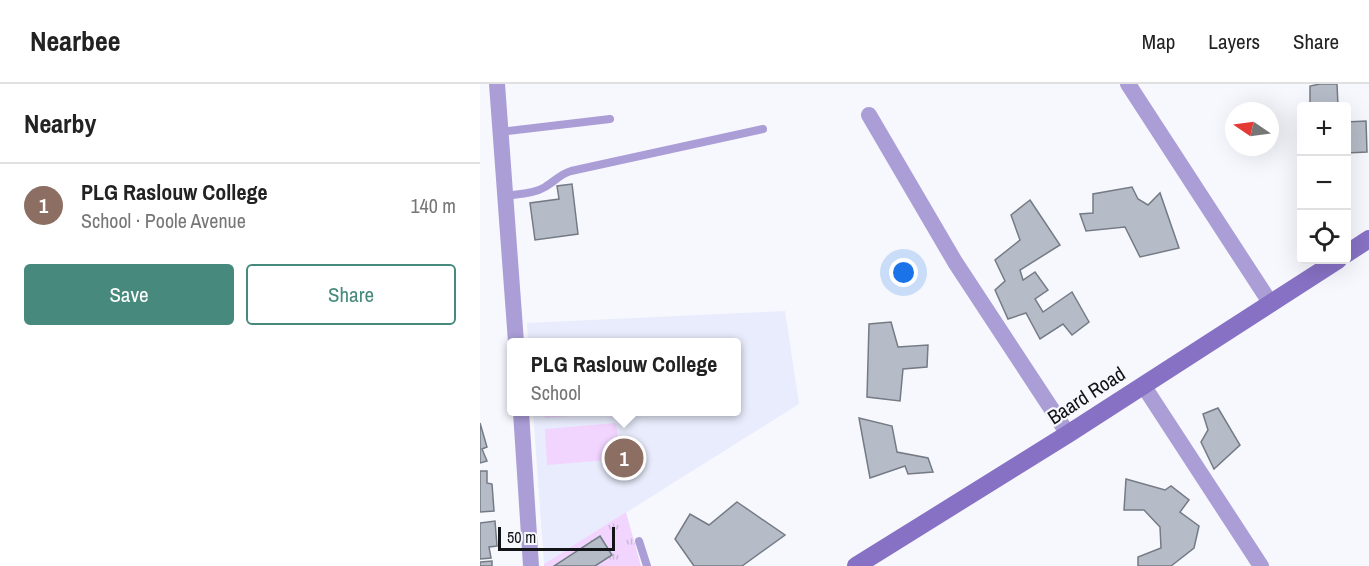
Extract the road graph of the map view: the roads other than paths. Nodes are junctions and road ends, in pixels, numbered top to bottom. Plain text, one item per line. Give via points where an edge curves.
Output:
1 (497, 84) edge
2 (1128, 84) edge
3 (869, 115) dead end
4 (610, 119) dead end
5 (764, 129) dead end
6 (501, 132) junction
7 (505, 196) junction
8 (1369, 239) edge
9 (1351, 251) edge
10 (1332, 264) edge
11 (1271, 304) junction
12 (516, 338) edge
13 (1143, 385) junction
14 (521, 416) edge
15 (1068, 434) junction
16 (639, 541) dead end
17 (531, 566) edge
18 (647, 566) edge
19 (856, 566) edge
20 (1261, 566) edge

1 - 6 street
2 - 11 street
3 - 15 street via 956,262
4 - 6 lane
5 - 7 lane via 571,171 539,190
6 - 7 street
7 - 12 street
8 - 9 street
10 - 11 street, Baard Road
11 - 13 street, Baard Road
13 - 15 street, Baard Road
13 - 20 street
14 - 17 street
15 - 19 street, Baard Road
16 - 18 lane

